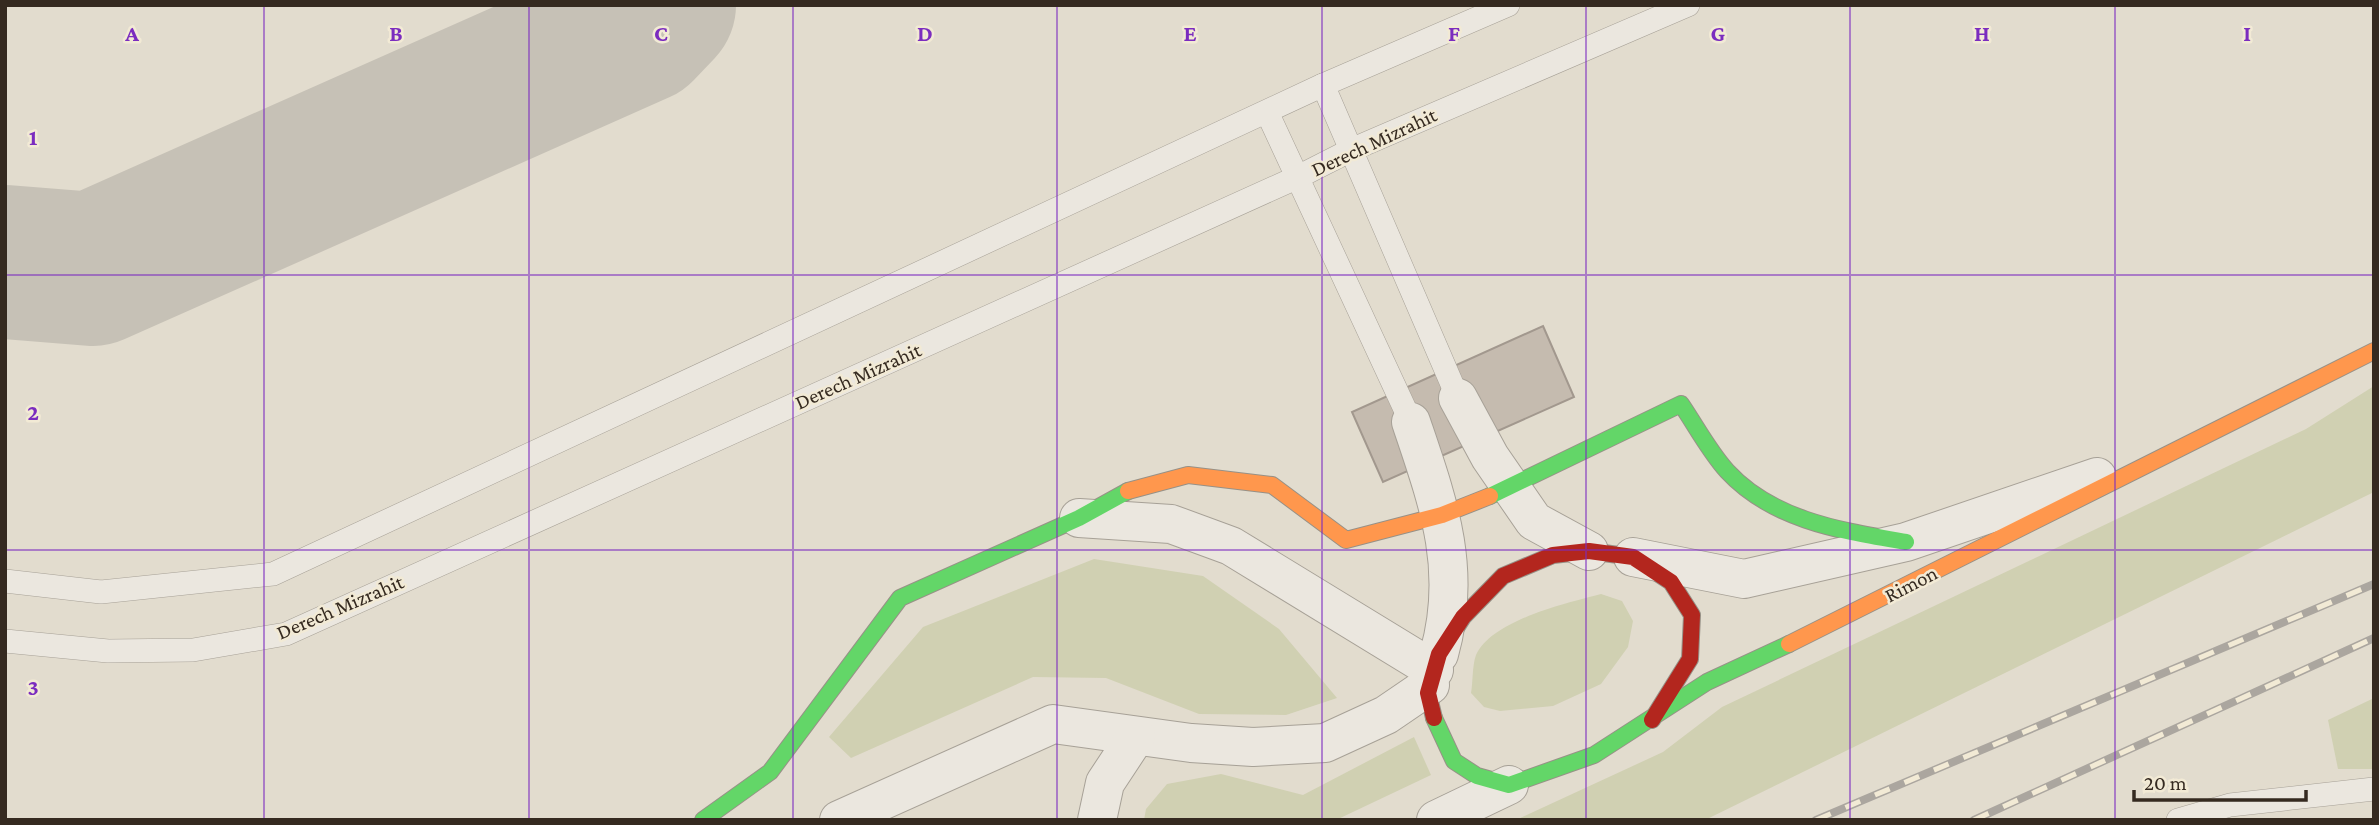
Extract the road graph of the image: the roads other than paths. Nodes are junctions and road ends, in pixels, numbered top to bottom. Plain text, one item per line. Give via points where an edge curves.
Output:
1 (1508, 5) edge
2 (1688, 5) edge
3 (1323, 85) junction
4 (1268, 112) junction
5 (1351, 150) junction
6 (1298, 177) junction
7 (2374, 351) edge
8 (1458, 398) joint
9 (1411, 422) joint
10 (2172, 452) junction
11 (1511, 488) junction
12 (1442, 515) junction
13 (1079, 518) junction
14 (1906, 542) junction
15 (1589, 551) junction
16 (1633, 557) junction
17 (5, 581) edge
18 (5, 641) edge
19 (1434, 670) junction
20 (1652, 720) junction
21 (1136, 736) junction
22 (1509, 785) junction
23 (2374, 789) edge
24 (703, 820) edge
25 (839, 820) edge
26 (1097, 820) edge
27 (1436, 820) edge
28 (2178, 820) edge

1 - 3 lane
2 - 5 lane, Derech Mizrahit
3 - 4 lane
3 - 5 lane
4 - 6 lane
4 - 17 lane via 273,574 101,592
5 - 6 lane, Derech Mizrahit
5 - 8 lane
6 - 9 lane
6 - 18 lane, Derech Mizrahit via 286,634 193,650 107,651
7 - 10 street, Rimon
8 - 11 street
9 - 12 street
10 - 14 street, Rimon
10 - 20 street, Rimon via 1837,622 1707,682
11 - 12 street
11 - 14 street via 1681,404 1733,478 1782,514
11 - 15 street via 1534,521
12 - 13 street via 1346,540 1272,485 1188,475 1135,487
12 - 19 street via 1448,606
13 - 19 street via 1171,524 1231,546
13 - 24 street via 900,598 770,772
14 - 16 street, Rimon via 1744,579
15 - 16 street
15 - 19 street via 1553,555 1503,576 1463,617
16 - 20 street via 1671,582 1692,615 1690,659
19 - 21 street via 1386,715 1325,743 1252,747
19 - 22 street via 1428,693 1436,727 1454,761 1477,776
20 - 22 street via 1594,755
21 - 25 street via 1053,724
21 - 26 street via 1105,783
22 - 27 street
23 - 28 lane via 2230,805

